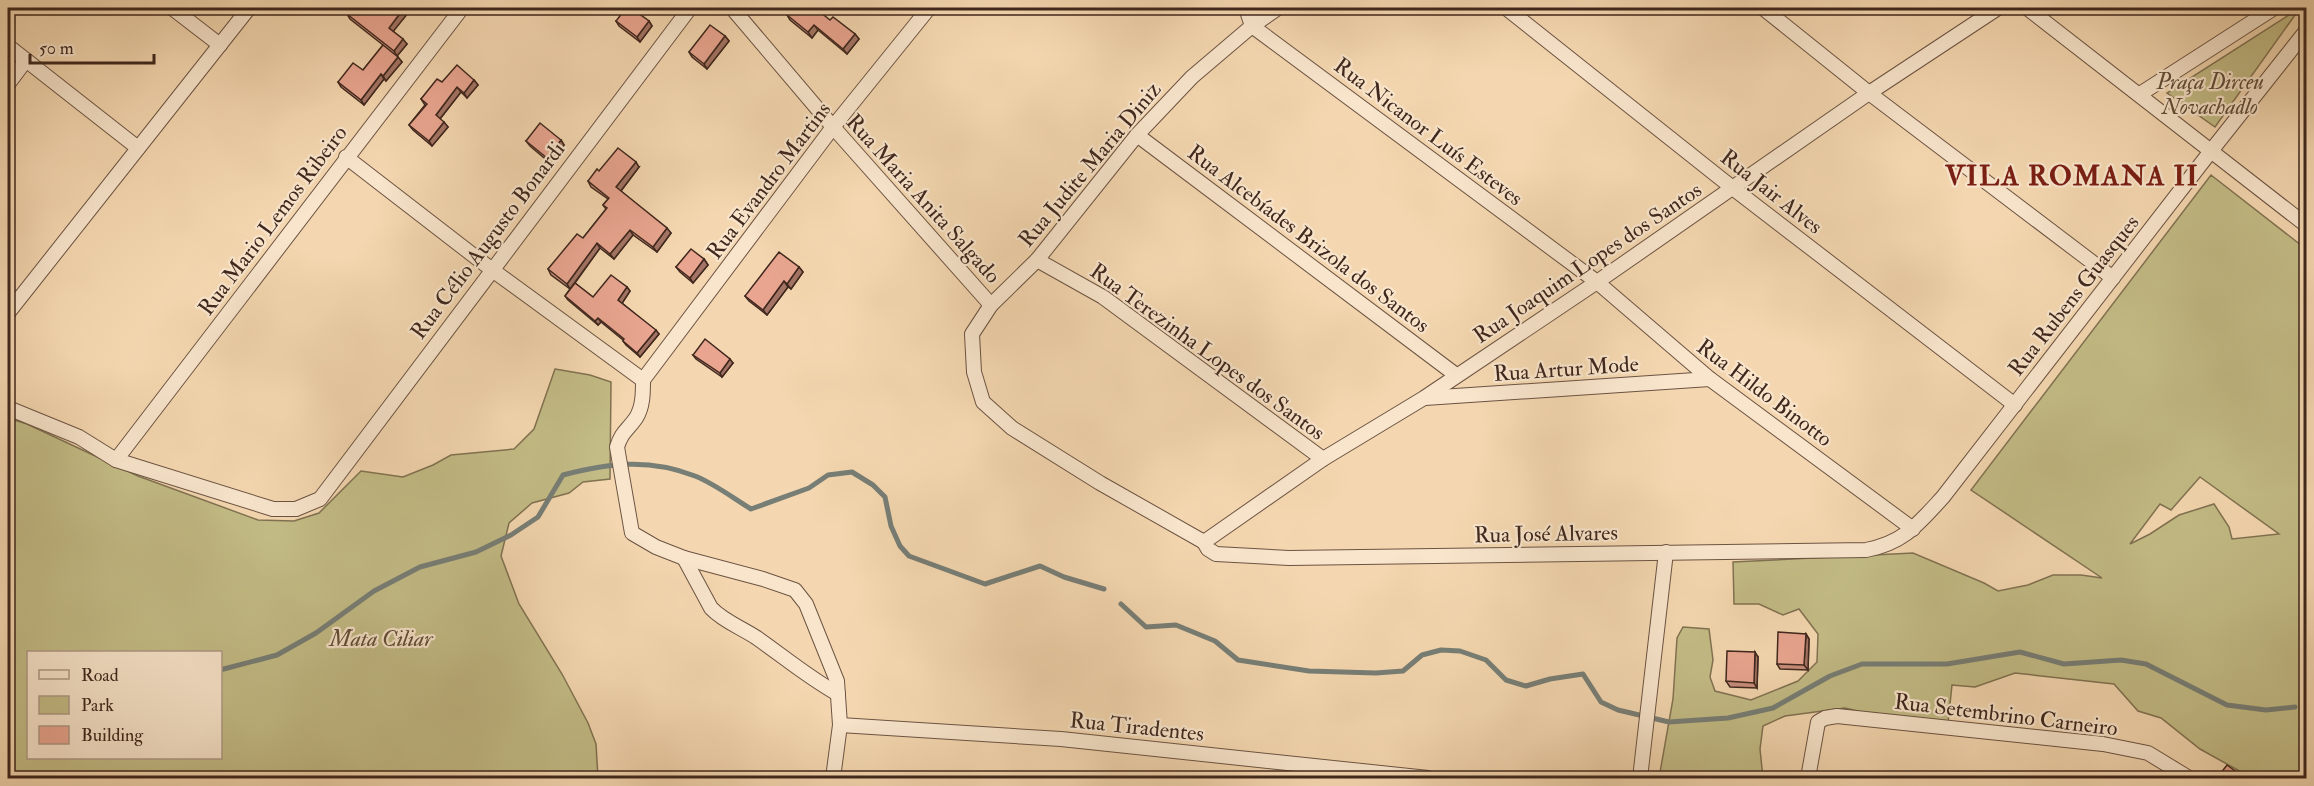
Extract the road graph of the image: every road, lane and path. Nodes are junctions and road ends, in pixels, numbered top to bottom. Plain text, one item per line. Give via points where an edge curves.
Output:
1 (172, 8) edge
2 (249, 8) edge
3 (462, 8) edge
4 (690, 8) edge
5 (732, 8) edge
6 (929, 8) edge
7 (1246, 8) edge
8 (1278, 8) edge
9 (1506, 8) edge
10 (1763, 8) edge
11 (1998, 8) edge
12 (2027, 8) edge
13 (2274, 8) edge
14 (1252, 26) junction
15 (2307, 31) edge
16 (220, 45) junction
17 (8, 46) edge
18 (26, 60) junction
19 (8, 84) edge
20 (1869, 93) junction
21 (2140, 94) junction
22 (833, 128) junction
23 (1137, 135) junction
24 (138, 148) junction
25 (2211, 151) junction
26 (346, 158) junction
27 (1734, 189) junction
28 (2307, 225) edge
29 (1037, 260) junction
30 (491, 269) junction
31 (2113, 278) junction
32 (1597, 282) junction
33 (991, 305) junction
34 (8, 313) edge
35 (974, 372) joint
36 (1456, 375) junction
37 (1710, 379) junction
38 (643, 380) junction
39 (1424, 398) junction
40 (2015, 405) junction
41 (8, 408) edge
42 (1323, 459) junction
43 (116, 460) junction
44 (1913, 529) junction
45 (1206, 546) junction
46 (1885, 546) joint
47 (1666, 552) junction
48 (684, 558) junction
49 (838, 694) junction
50 (840, 725) junction
51 (833, 778) edge
52 (1428, 778) edge
53 (1641, 778) edge
54 (1808, 778) edge
55 (2189, 778) edge

1 - 16 street
2 - 16 street
3 - 26 street, Rua Mario Lemos Ribeiro
4 - 30 street, Rua Célio Augusto Bonardi
5 - 22 street, Rua Maria Anita Salgado
6 - 22 street, Rua Evandro Martins
7 - 14 street
8 - 14 street, Rua Judite Maria Diniz
9 - 27 street, Rua Jair Alves
10 - 20 street
11 - 20 street, Rua Joaquim Lopes dos Santos
12 - 21 street
13 - 21 street
14 - 23 street, Rua Judite Maria Diniz via 1192,76
14 - 32 street, Rua Nicanor Luís Esteves
15 - 25 street, Rua Rubens Guasques
16 - 24 street
17 - 18 street
18 - 19 street
18 - 24 street
20 - 27 street, Rua Joaquim Lopes dos Santos
20 - 31 street
21 - 25 street
22 - 33 street, Rua Maria Anita Salgado
22 - 38 street, Rua Evandro Martins
23 - 29 street, Rua Judite Maria Diniz
23 - 36 street, Rua Alcebíades Brizola dos Santos
24 - 34 street
25 - 28 street
25 - 31 street, Rua Rubens Guasques
26 - 30 street
26 - 43 street, Rua Mario Lemos Ribeiro
27 - 32 street, Rua Joaquim Lopes dos Santos
27 - 40 street, Rua Jair Alves
29 - 33 street, Rua Judite Maria Diniz
29 - 42 street, Rua Terezinha Lopes dos Santos via 1103,297
30 - 38 street
30 - 43 street, Rua Célio Augusto Bonardi via 320,499 296,509 273,509
31 - 40 street, Rua Rubens Guasques
32 - 36 street, Rua Joaquim Lopes dos Santos
32 - 37 street, Rua Hildo Binotto
33 - 35 street, Rua Judite Maria Diniz via 972,334
35 - 45 street, Rua José Alvares via 983,402 1012,428
36 - 39 street, Rua Joaquim Lopes dos Santos
37 - 39 street, Rua Artur Mode
37 - 44 street, Rua Hildo Binotto
38 - 48 street via 637,417 621,434 617,447 632,533
39 - 42 street, Rua Joaquim Lopes dos Santos
40 - 44 street, Rua Rubens Guasques
41 - 43 street via 79,437
42 - 45 street, Rua Joaquim Lopes dos Santos
44 - 46 street, Rua Rubens Guasques
45 - 47 street, Rua José Alvares via 1216,554 1289,558
46 - 47 street, Rua José Alvares via 1866,550
47 - 53 street
48 - 49 street via 717,615
48 - 49 street via 795,590 813,620 837,681
49 - 50 street
50 - 51 street
50 - 52 street, Rua Tiradentes via 1061,739
54 - 55 street, Rua Setembrino Carneiro via 1818,722 1837,716 2103,744 2148,753

